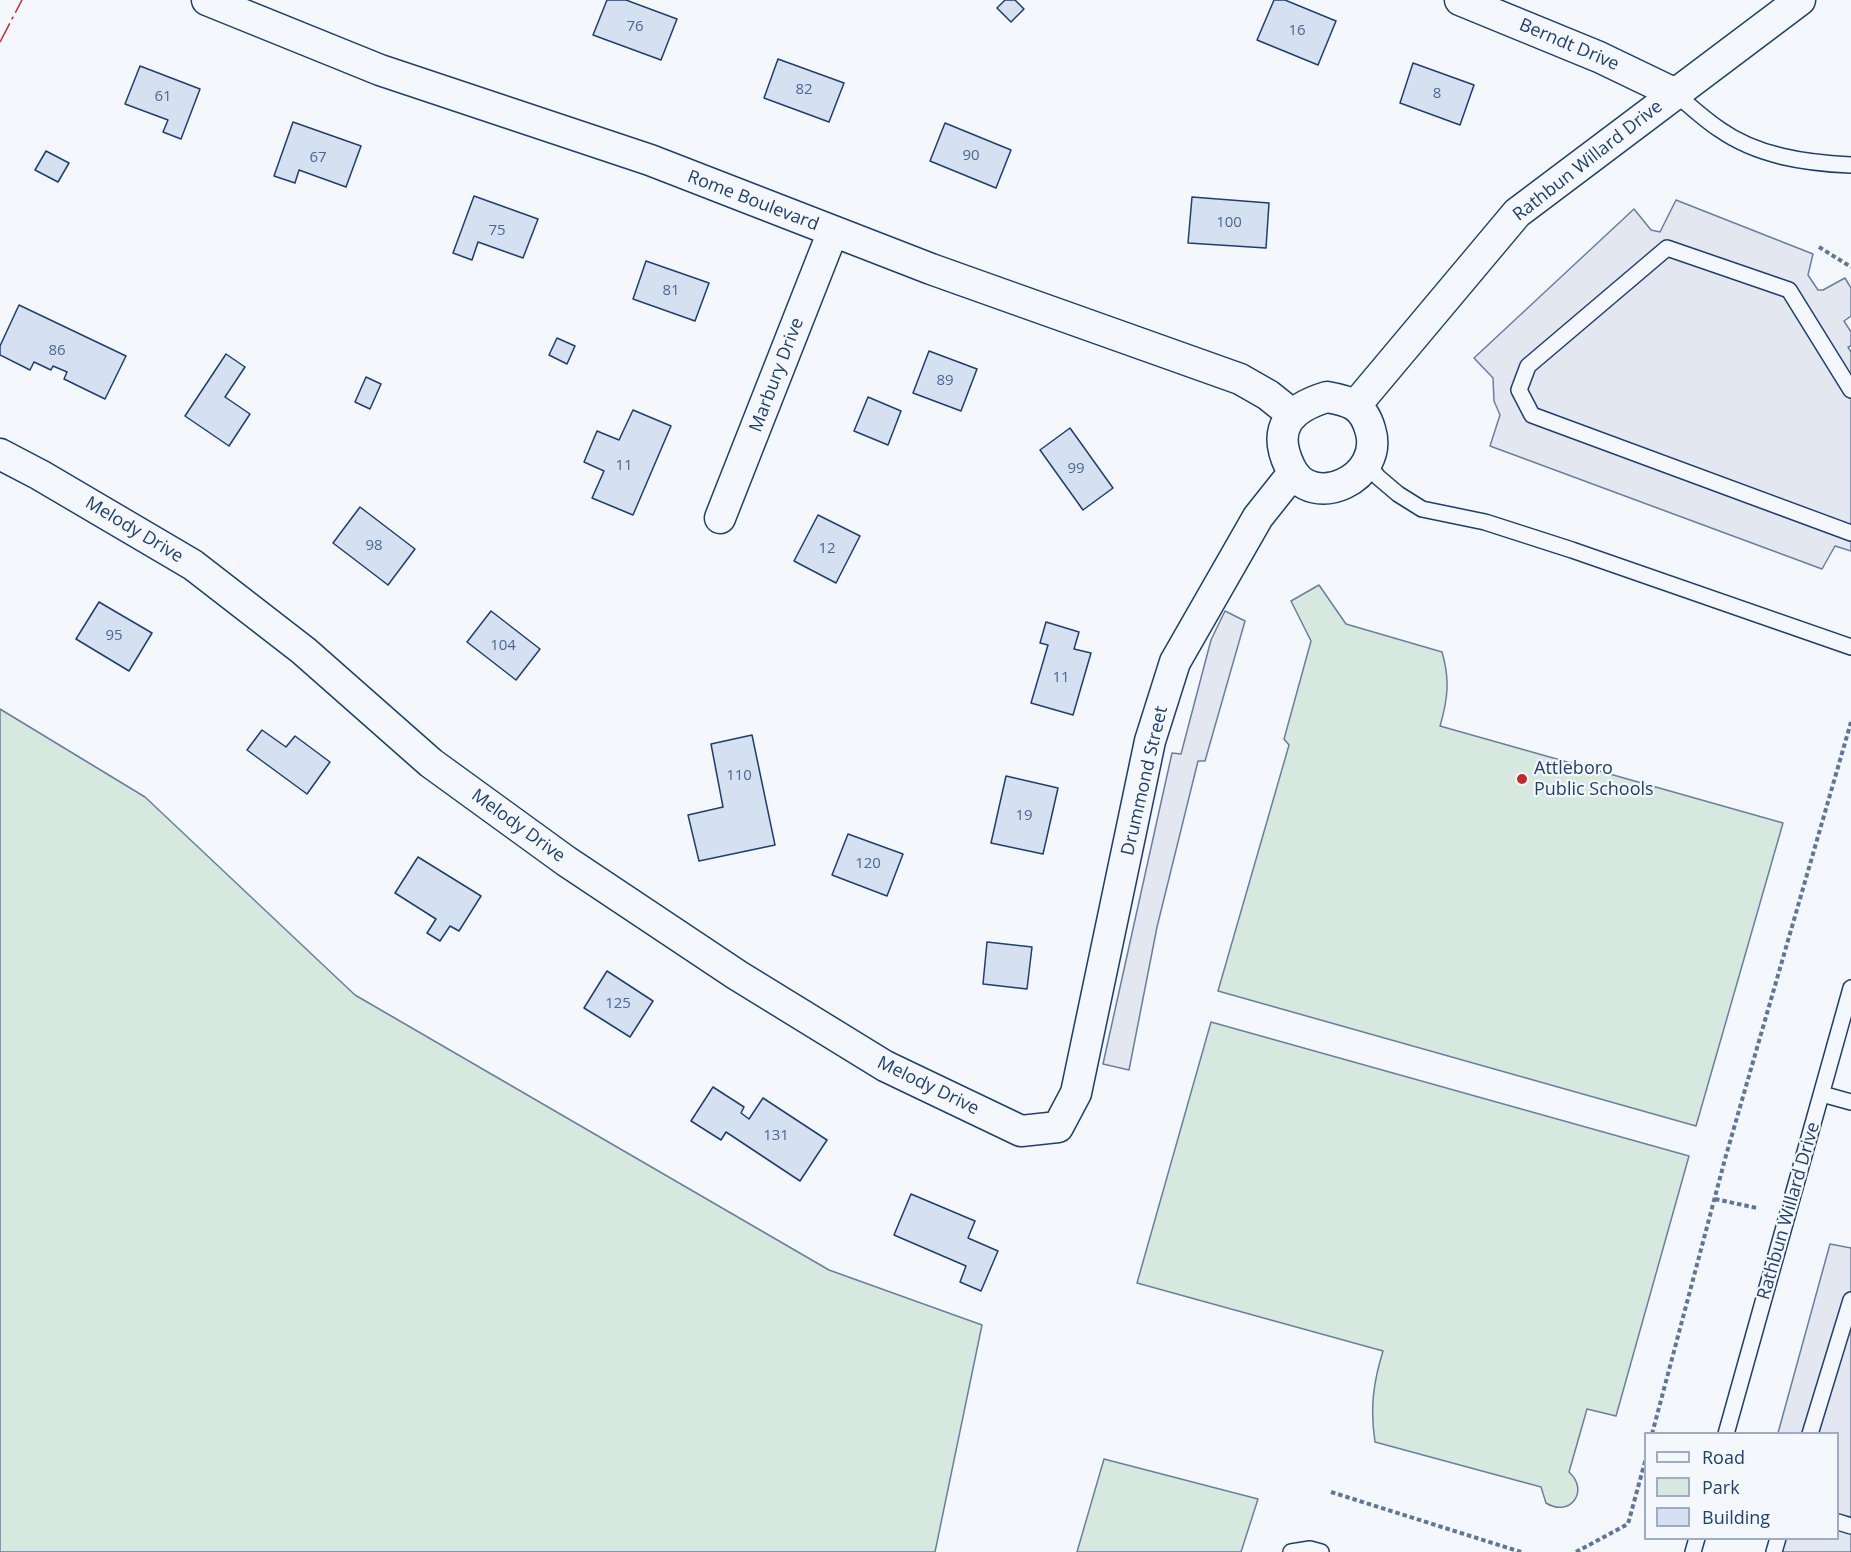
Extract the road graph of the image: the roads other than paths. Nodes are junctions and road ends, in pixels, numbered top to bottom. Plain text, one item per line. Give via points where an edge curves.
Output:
1 (207, 0) edge
2 (1460, 0) edge
3 (1800, 0) edge
4 (1676, 94) junction
5 (1851, 165) edge
6 (833, 231) junction
7 (1851, 390) edge
8 (1356, 405) junction
9 (1293, 415) junction
10 (0, 454) edge
11 (1368, 464) junction
12 (1293, 473) junction
13 (720, 518) dead end
14 (1851, 533) edge
15 (1851, 647) edge
16 (1851, 988) edge
17 (1822, 1094) junction
18 (1851, 1102) edge
19 (1064, 1116) joint
20 (1851, 1300) edge
21 (1727, 1432) edge
22 (1811, 1432) edge
23 (1291, 1552) edge
24 (1321, 1552) edge

1 - 6 street, Rome Boulevard via 381,70 650,160
2 - 4 street, Berndt Drive via 1599,57
3 - 4 street, Rathbun Willard Drive
4 - 5 lane via 1720,130 1761,152
4 - 8 street, Rathbun Willard Drive via 1517,213
6 - 9 street, Rome Boulevard via 1240,379
6 - 13 street, Marbury Drive
7 - 14 lane via 1789,290 1667,248 1528,366 1519,390 1532,415
8 - 9 street via 1327,397 1302,404
8 - 11 street via 1367,418 1375,442
9 - 12 street via 1282,438
10 - 19 street, Melody Drive via 193,565 304,651 431,763 566,861 736,975 885,1066 1021,1131 1058,1127
11 - 12 street via 1348,483 1328,489 1309,486
11 - 15 lane via 1385,483 1422,509 1485,522
12 - 19 street, Drummond Street via 1258,517 1176,662 1150,741 1076,1093
16 - 17 lane, Rathbun Willard Drive
17 - 18 lane
17 - 21 lane, Rathbun Willard Drive
20 - 22 lane
23 - 24 lane

